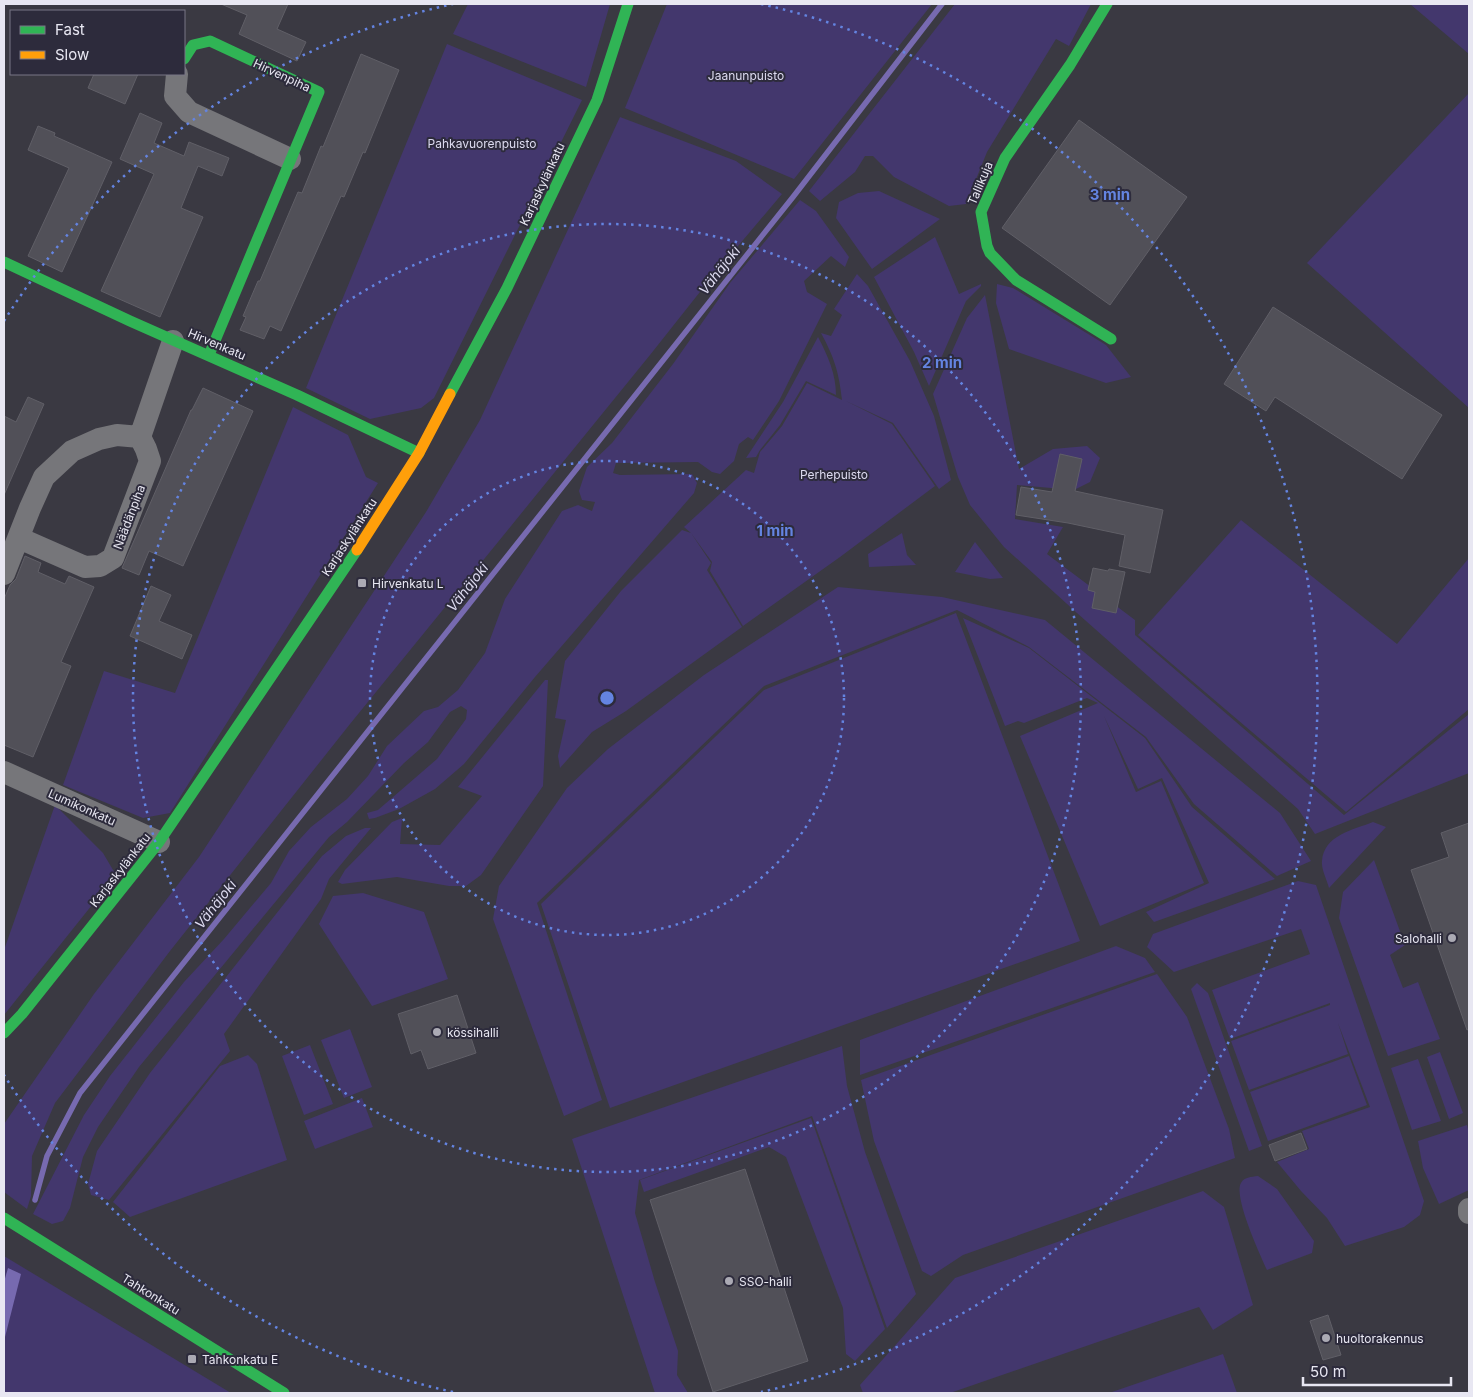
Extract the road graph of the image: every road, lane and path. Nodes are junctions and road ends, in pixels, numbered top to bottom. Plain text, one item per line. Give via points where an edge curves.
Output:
1 (628, 4) edge
2 (1107, 4) edge
3 (185, 57) edge
4 (178, 75) edge
5 (290, 159) junction
6 (4, 262) edge
7 (1111, 338) dead end
8 (173, 341) junction
9 (209, 355) junction
10 (140, 437) junction
11 (418, 453) junction
12 (19, 538) junction
13 (4, 574) edge
14 (4, 772) edge
15 (159, 842) junction
16 (4, 1033) edge
17 (4, 1218) edge
18 (284, 1393) edge

1 - 11 street, Karjaskylänkatu via 597,100 507,288
2 - 7 street, Tallikuja via 1070,65 1005,158 981,212 986,246 1016,280
3 - 5 street, Hirvenpiha via 193,45 210,41 318,92
4 - 5 street via 175,96 189,112
5 - 9 street, Hirvenpiha
6 - 8 street, Hirvenkatu
8 - 9 street, Hirvenkatu
8 - 10 street
9 - 11 street, Hirvenkatu
10 - 12 street via 117,435 72,451 44,477
10 - 12 street, Näädänpiha via 150,461 114,558 100,566 86,567
11 - 15 street, Karjaskylänkatu via 316,613
12 - 13 street
14 - 15 street, Lumikonkatu
15 - 16 street, Karjaskylänkatu
17 - 18 street, Tahkonkatu

